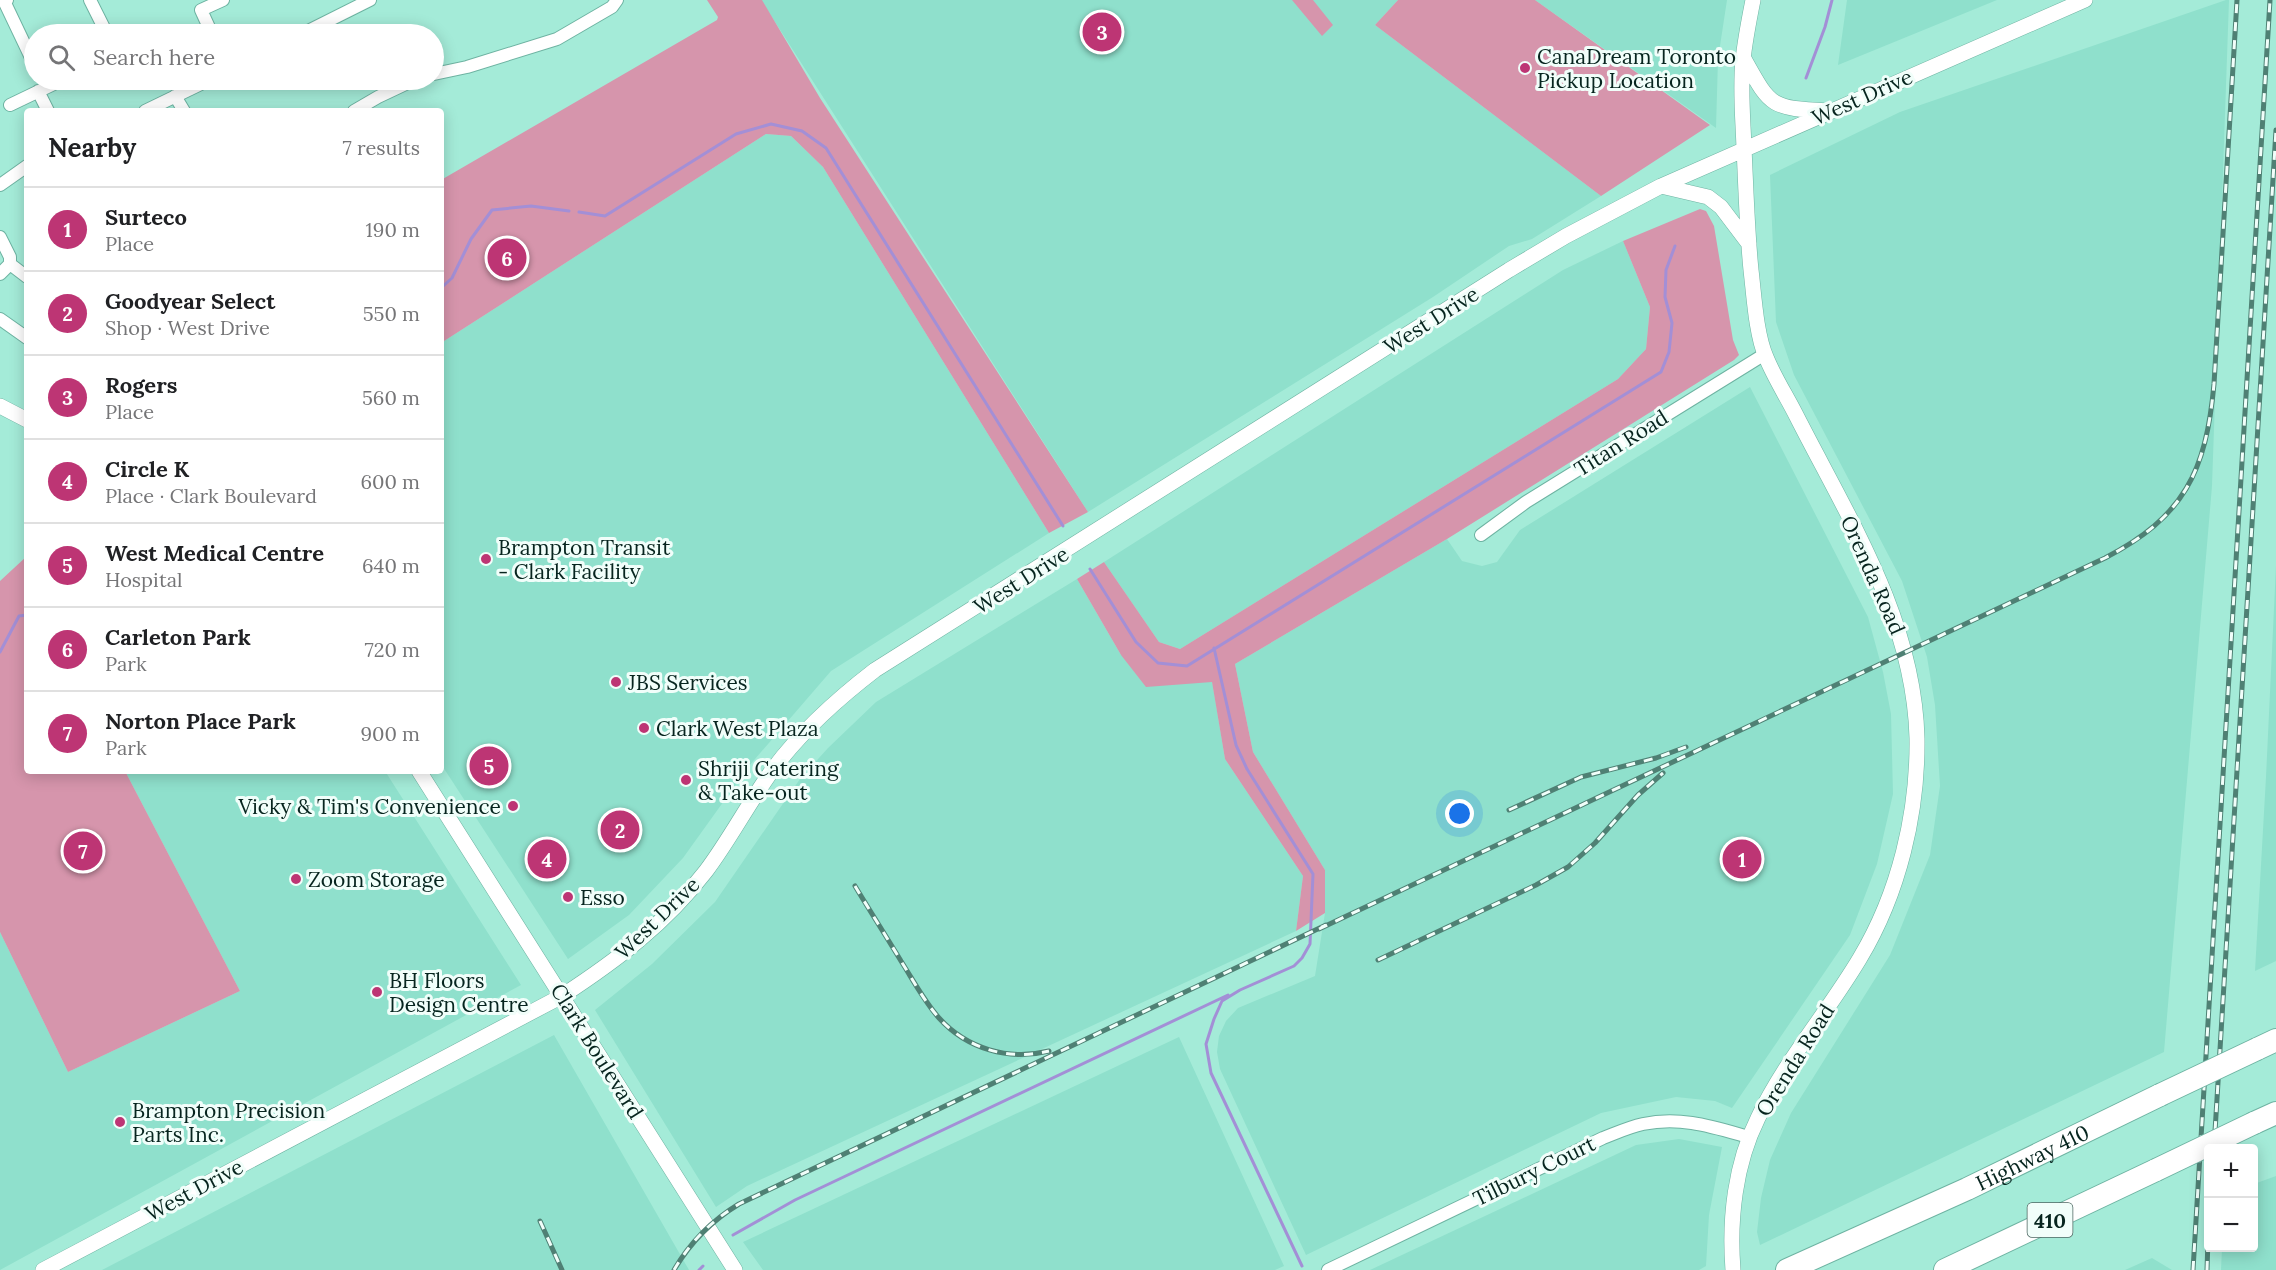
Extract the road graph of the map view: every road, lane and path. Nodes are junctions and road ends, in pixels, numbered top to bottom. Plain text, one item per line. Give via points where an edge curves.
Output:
1 (7, 0) edge
2 (90, 0) edge
3 (223, 0) edge
4 (370, 0) edge
5 (617, 0) edge
6 (1753, 0) edge
7 (2085, 0) edge
8 (199, 5) edge
9 (102, 24) edge
10 (208, 24) edge
11 (322, 24) edge
12 (24, 43) edge
13 (1743, 56) junction
14 (444, 72) edge
15 (35, 90) edge
16 (43, 90) edge
17 (187, 90) edge
18 (393, 90) edge
19 (175, 96) junction
20 (10, 105) dead end
21 (47, 108) edge
22 (151, 108) edge
23 (182, 108) edge
24 (359, 108) edge
25 (1831, 111) junction
26 (1744, 149) junction
27 (24, 168) edge
28 (0, 185) edge
29 (1661, 186) junction
30 (0, 237) edge
31 (1749, 244) junction
32 (10, 264) junction
33 (0, 274) edge
34 (24, 275) edge
35 (0, 319) edge
36 (24, 336) edge
37 (1764, 354) junction
38 (0, 406) edge
39 (24, 418) edge
40 (1481, 535) dead end
41 (421, 774) edge
42 (562, 996) junction
43 (2267, 1044) edge
44 (2276, 1113) edge
45 (1749, 1137) junction
46 (1790, 1269) edge
47 (43, 1270) edge
48 (735, 1270) edge
49 (1328, 1270) edge
50 (1732, 1270) edge
51 (1945, 1270) edge

1 - 12 street
2 - 9 street
3 - 8 street
4 - 11 street
5 - 14 street via 612,7 556,39
6 - 13 street, Orenda Road
7 - 25 street, West Drive
8 - 10 street
13 - 25 street via 1766,95 1778,106
13 - 26 street, Orenda Road
15 - 20 street
16 - 21 street
17 - 19 street
18 - 24 street
19 - 22 street
19 - 23 street
25 - 26 street, West Drive
26 - 29 street, West Drive
26 - 31 street, Orenda Road
27 - 28 street
29 - 31 street via 1708,197 1721,207
29 - 42 street, West Drive via 1509,270 868,676 833,703 788,750 706,870 662,920 610,964
30 - 32 street
31 - 37 street, Orenda Road
32 - 33 street
32 - 34 street
35 - 36 street
37 - 40 street, Titan Road via 1526,502
37 - 45 street, Orenda Road via 1890,606 1905,652 1917,736 1911,812 1900,866 1886,905 1860,959 1783,1074
38 - 39 street
41 - 42 street, Clark Boulevard
42 - 47 street, West Drive
42 - 48 street, Clark Boulevard
43 - 46 highway, Highway 410, bridge
44 - 51 highway, 410, bridge
45 - 49 street, Tilbury Court via 1700,1123 1640,1124
45 - 50 street, Orenda Road via 1732,1217

